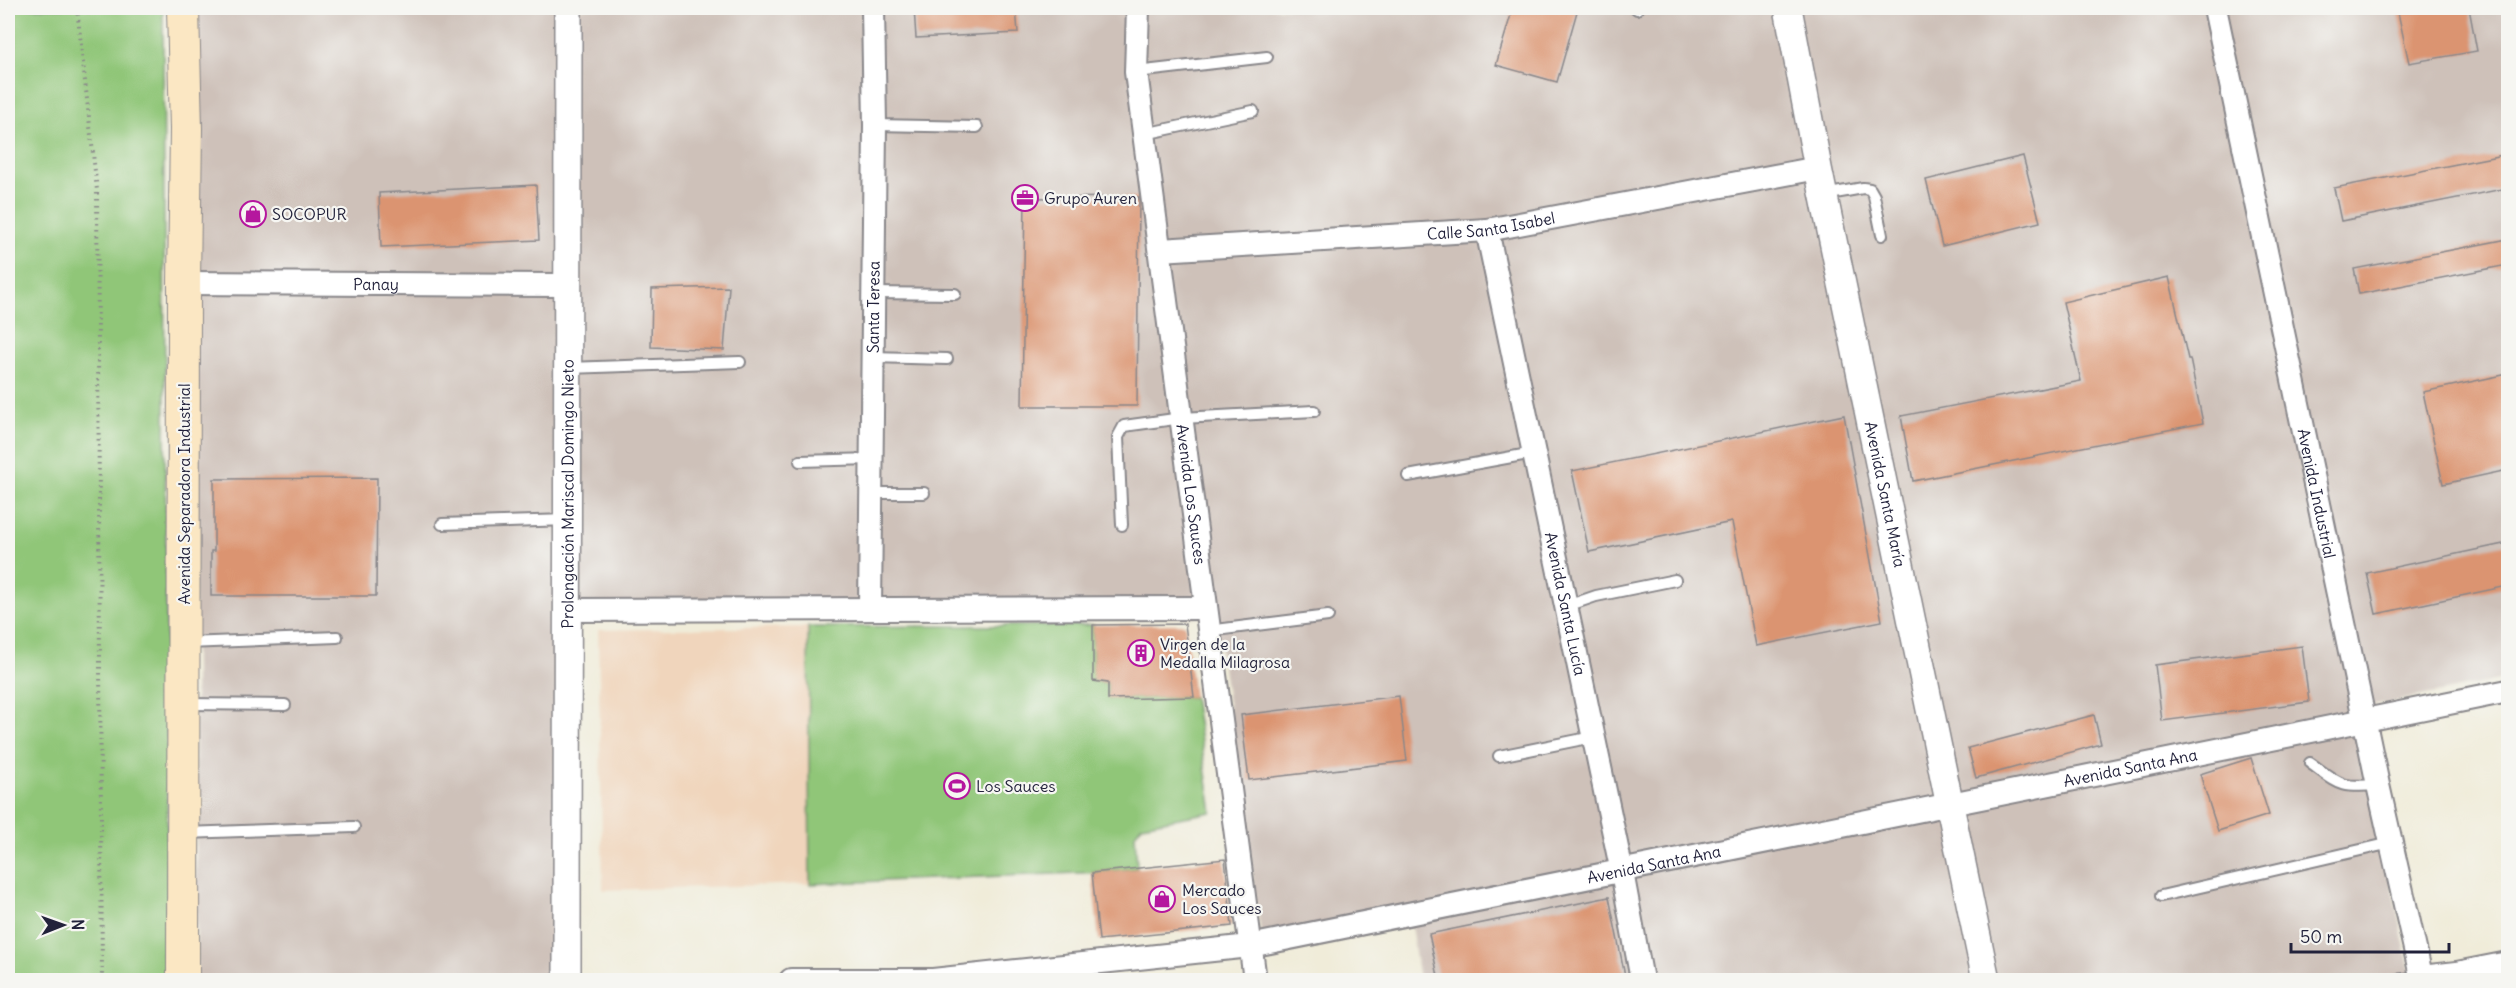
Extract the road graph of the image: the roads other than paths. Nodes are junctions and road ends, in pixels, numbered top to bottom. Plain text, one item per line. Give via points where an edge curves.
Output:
1 (183, 8) edge
2 (568, 8) edge
3 (873, 8) edge
4 (1138, 8) edge
5 (1788, 8) edge
6 (2215, 8) edge
7 (1267, 57) dead end
8 (1136, 72) junction
9 (1253, 111) dead end
10 (875, 125) junction
11 (977, 127) dead end
12 (1143, 134) junction
13 (1818, 168) junction
14 (1824, 196) junction
15 (1488, 230) junction
16 (1882, 235) dead end
17 (1160, 250) junction
18 (184, 283) junction
19 (567, 285) junction
20 (873, 293) junction
21 (954, 294) dead end
22 (872, 357) junction
23 (947, 359) dead end
24 (740, 362) dead end
25 (567, 368) junction
26 (1314, 411) dead end
27 (1182, 418) junction
28 (1534, 453) junction
29 (872, 459) junction
30 (800, 461) dead end
31 (1408, 476) dead end
32 (872, 493) junction
33 (924, 494) dead end
34 (568, 520) junction
35 (442, 524) dead end
36 (1122, 525) dead end
37 (1675, 580) dead end
38 (1567, 606) junction
39 (1204, 608) junction
40 (870, 609) junction
41 (569, 610) junction
42 (1328, 616) dead end
43 (1208, 631) junction
44 (337, 637) dead end
45 (184, 643) junction
46 (2508, 691) edge
47 (185, 704) junction
48 (285, 705) dead end
49 (2364, 720) junction
50 (1593, 737) junction
51 (1499, 756) dead end
52 (2310, 763) dead end
53 (2378, 785) junction
54 (1950, 802) junction
55 (354, 827) dead end
56 (182, 833) junction
57 (2391, 843) junction
58 (1622, 872) junction
59 (2161, 896) dead end
60 (1250, 946) junction
61 (2508, 963) edge
62 (2421, 979) edge
63 (933, 980) edge
64 (183, 981) edge
65 (567, 981) edge
66 (791, 981) edge
67 (1255, 981) edge
68 (1641, 981) edge
69 (1986, 981) edge
70 (2395, 981) edge

1 - 18 main road, Avenida Separadora Industrial
2 - 19 street, Prolongación Mariscal Domingo Nieto
3 - 10 street, Santa Teresa
4 - 8 street, Avenida Los Sauces
5 - 13 street, Avenida Santa María
6 - 49 street, Avenida Industrial
7 - 8 lane
8 - 12 street, Avenida Los Sauces
9 - 12 lane
10 - 11 lane
10 - 20 street, Santa Teresa
12 - 17 street, Avenida Los Sauces
13 - 14 street, Avenida Santa María
13 - 15 street, Calle Santa Isabel
14 - 16 lane via 1870,189
14 - 54 street, Avenida Santa María
15 - 17 street, Calle Santa Isabel
15 - 28 street, Avenida Santa Lucía
17 - 27 street, Avenida Los Sauces
18 - 19 street, Panay
18 - 45 main road, Avenida Separadora Industrial
19 - 25 street, Prolongación Mariscal Domingo Nieto
20 - 21 lane
20 - 22 street, Santa Teresa
22 - 23 lane
22 - 29 street, Santa Teresa
24 - 25 lane
25 - 34 street, Prolongación Mariscal Domingo Nieto
26 - 27 lane
27 - 36 lane via 1124,426 1118,437
27 - 39 street, Avenida Los Sauces
28 - 31 lane
28 - 38 street, Avenida Santa Lucía
29 - 30 lane
29 - 32 street, Santa Teresa
32 - 33 lane
32 - 40 street, Santa Teresa
34 - 35 lane
34 - 41 street, Prolongación Mariscal Domingo Nieto
37 - 38 lane
38 - 50 street, Avenida Santa Lucía
39 - 40 street
39 - 43 street, Avenida Los Sauces
40 - 41 street
41 - 65 street, Prolongación Mariscal Domingo Nieto
42 - 43 lane
43 - 60 street, Avenida Los Sauces
44 - 45 lane
45 - 47 main road, Avenida Separadora Industrial
46 - 49 street, Avenida Santa Ana
47 - 48 lane
47 - 56 main road, Avenida Separadora Industrial
49 - 53 street, Avenida Industrial
49 - 54 street, Avenida Santa Ana
50 - 51 lane
50 - 58 street, Avenida Santa Lucía
52 - 53 lane via 2350,788
53 - 57 street, Avenida Industrial
54 - 58 street, Avenida Santa Ana
54 - 69 street, Avenida Santa María
55 - 56 lane
56 - 64 main road, Avenida Separadora Industrial
57 - 59 lane
57 - 62 street, Avenida Industrial
58 - 60 street, Avenida Santa Ana
58 - 68 street, Avenida Santa Lucía
60 - 63 street, Avenida Santa Ana
60 - 67 street, Avenida Los Sauces
61 - 62 street
62 - 70 lane
63 - 66 street, Avenida Santa Ana

